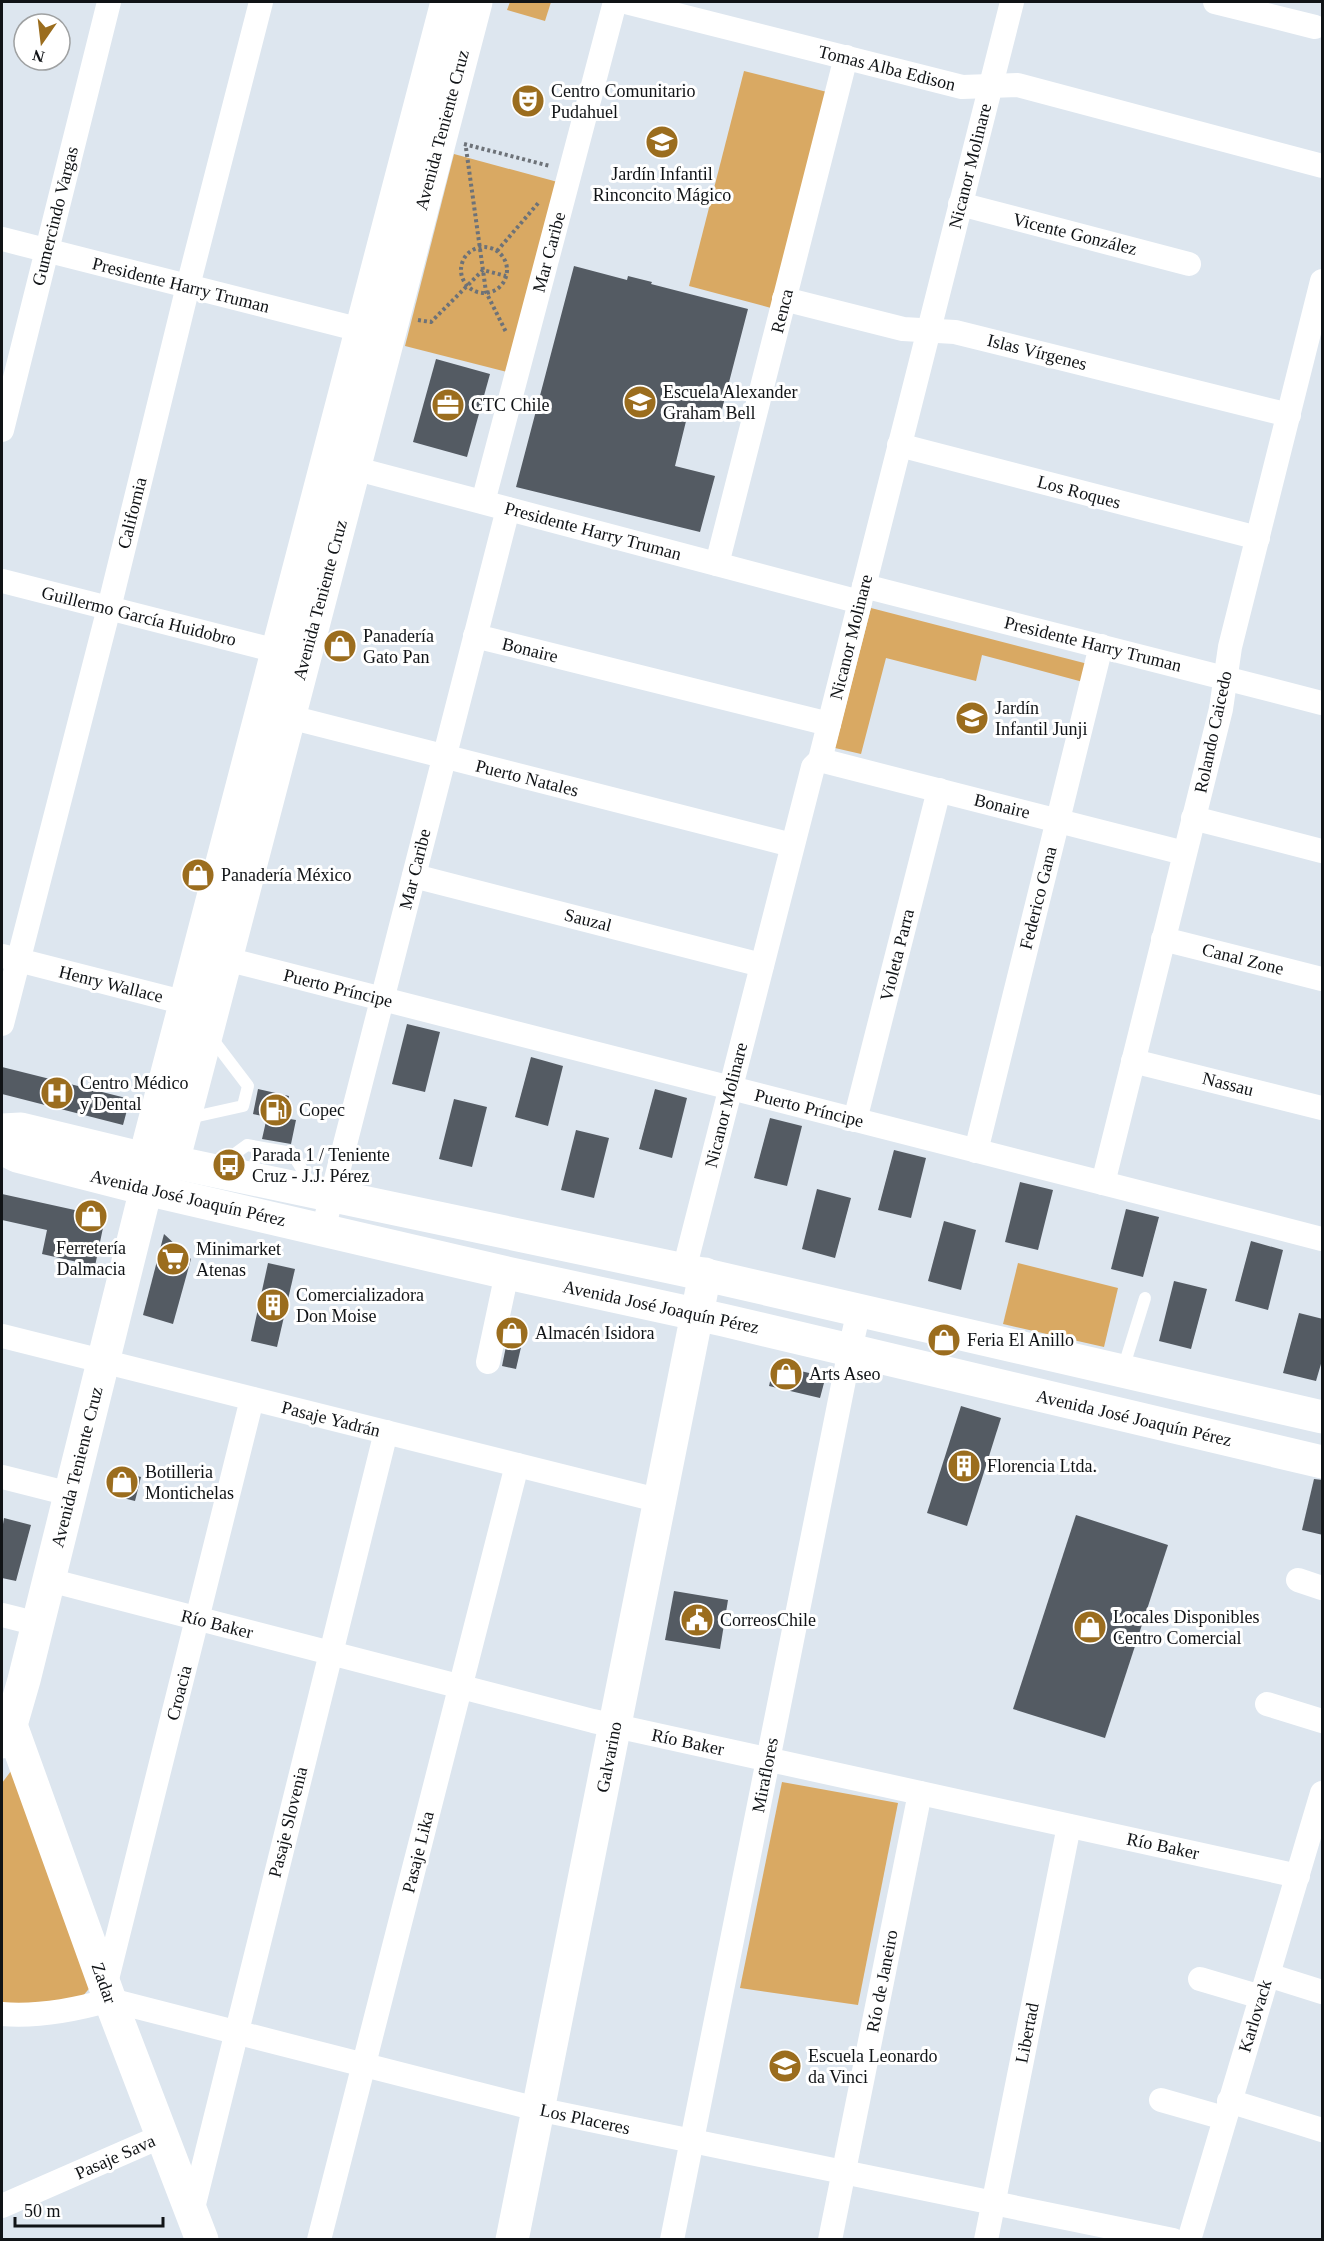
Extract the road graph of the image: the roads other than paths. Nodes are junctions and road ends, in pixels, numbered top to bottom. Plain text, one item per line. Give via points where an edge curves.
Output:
1 (109, 2) edge
2 (261, 2) edge
3 (447, 2) edge
4 (476, 2) edge
5 (615, 2) edge
6 (1012, 2) edge
7 (1215, 2) edge
8 (635, 3) edge
9 (1315, 27) dead end
10 (846, 57) junction
11 (990, 86) junction
12 (1323, 166) edge
13 (960, 204) junction
14 (2, 239) edge
15 (46, 250) junction
16 (1189, 264) dead end
17 (1323, 281) edge
18 (188, 286) junction
19 (784, 299) junction
20 (361, 330) junction
21 (928, 331) junction
22 (1289, 415) junction
23 (2, 430) edge
24 (899, 445) junction
25 (341, 464) junction
26 (483, 502) junction
27 (508, 508) junction
28 (1258, 538) junction
29 (717, 564) junction
30 (2, 581) edge
31 (862, 594) junction
32 (109, 608) junction
33 (475, 636) junction
34 (1101, 646) junction
35 (278, 651) junction
36 (1226, 678) junction
37 (1323, 703) edge
38 (276, 714) junction
39 (829, 724) junction
40 (444, 757) junction
41 (820, 760) junction
42 (939, 790) junction
43 (1193, 818) junction
44 (1058, 821) junction
45 (792, 845) junction
46 (1323, 852) edge
47 (1184, 853) junction
48 (414, 876) junction
49 (1163, 939) junction
50 (10, 958) edge
51 (226, 959) junction
52 (762, 965) junction
53 (1323, 980) edge
54 (382, 999) junction
55 (186, 1003) junction
56 (2, 1024) edge
57 (207, 1032) junction
58 (1133, 1061) junction
59 (730, 1088) junction
60 (1323, 1108) edge
61 (184, 1119) junction
62 (855, 1120) junction
63 (2, 1130) edge
64 (2, 1148) edge
65 (976, 1150) junction
66 (155, 1170) junction
67 (212, 1170) junction
68 (1102, 1183) junction
69 (324, 1194) junction
70 (323, 1230) junction
71 (1323, 1239) edge
72 (694, 1272) junction
73 (507, 1273) junction
74 (1145, 1298) dead end
75 (859, 1310) junction
76 (697, 1314) junction
77 (2, 1336) edge
78 (850, 1350) junction
79 (1060, 1356) junction
80 (103, 1362) junction
81 (488, 1362) dead end
82 (1123, 1371) junction
83 (252, 1399) junction
84 (1049, 1399) junction
85 (1323, 1417) edge
86 (386, 1432) junction
87 (1323, 1462) edge
88 (517, 1466) junction
89 (2, 1477) edge
90 (70, 1494) junction
91 (661, 1501) junction
92 (49, 1580) junction
93 (1298, 1580) dead end
94 (1323, 1588) edge
95 (2, 1615) edge
96 (197, 1618) junction
97 (38, 1624) junction
98 (331, 1653) junction
99 (460, 1686) junction
100 (1267, 1704) dead end
101 (1323, 1721) edge
102 (615, 1726) junction
103 (6, 1733) edge
104 (768, 1760) junction
105 (920, 1793) junction
106 (1323, 1793) edge
107 (1069, 1826) junction
108 (1314, 1853) edge
109 (1298, 1876) junction
110 (1200, 1979) dead end
111 (1264, 1986) junction
112 (1323, 1992) edge
113 (108, 1994) junction
114 (2, 2014) edge
115 (236, 2032) junction
116 (364, 2064) junction
117 (1161, 2100) dead end
118 (537, 2109) junction
119 (1227, 2110) junction
120 (1323, 2130) edge
121 (162, 2136) junction
122 (692, 2141) junction
123 (844, 2172) junction
124 (993, 2202) junction
125 (2, 2206) edge
126 (197, 2226) edge
127 (319, 2240) edge
128 (512, 2240) edge
129 (672, 2240) edge
130 (830, 2240) edge
131 (986, 2240) edge
132 (1173, 2240) edge
133 (1189, 2240) edge

1 - 15 street, Gumercindo Vargas
2 - 18 street, California
3 - 20 main road, Avenida Teniente Cruz
4 - 25 main road, Avenida Teniente Cruz via 453,141
5 - 26 street, Mar Caribe
6 - 11 street, Nicanor Molinare
7 - 9 street
8 - 10 street, Tomas Alba Edison
10 - 11 street, Tomas Alba Edison via 962,87
10 - 19 street, Renca
11 - 12 street, Tomas Alba Edison via 1018,85
11 - 13 street, Nicanor Molinare
13 - 16 street, Vicente González
13 - 21 street, Nicanor Molinare
14 - 15 street, Presidente Harry Truman
15 - 18 street, Presidente Harry Truman
15 - 23 street, Gumercindo Vargas
17 - 22 street, Rolando Caicedo
18 - 20 street, Presidente Harry Truman
18 - 32 street, California
19 - 21 street, Islas Vírgenes via 903,329
19 - 29 street, Renca
20 - 25 main road, Avenida Teniente Cruz
21 - 22 street, Islas Vírgenes via 955,332
21 - 24 street, Nicanor Molinare
22 - 28 street, Rolando Caicedo
24 - 28 street, Los Roques
24 - 31 street, Nicanor Molinare
25 - 26 street, Presidente Harry Truman
25 - 35 main road, Avenida Teniente Cruz
25 - 38 main road, Avenida Teniente Cruz
26 - 27 street, Presidente Harry Truman
27 - 29 street, Presidente Harry Truman
27 - 33 street, Mar Caribe
28 - 36 street, Rolando Caicedo via 1230,647
29 - 31 street, Presidente Harry Truman
30 - 32 street, Guillermo García Huidobro
31 - 34 street, Presidente Harry Truman
31 - 39 street, Nicanor Molinare
32 - 35 street, Guillermo García Huidobro
32 - 50 street, California
33 - 39 street, Bonaire
33 - 40 street, Mar Caribe
34 - 36 street, Presidente Harry Truman
34 - 44 street, Federico Gana
35 - 38 main road, Avenida Teniente Cruz
36 - 37 street, Presidente Harry Truman
36 - 43 street, Rolando Caicedo
38 - 40 street, Puerto Natales
38 - 51 main road, Avenida Teniente Cruz
38 - 55 main road, Avenida Teniente Cruz
39 - 41 street, Nicanor Molinare
40 - 45 street, Puerto Natales
40 - 48 street, Mar Caribe
41 - 42 street, Bonaire
41 - 45 street, Nicanor Molinare via 813,767
42 - 44 street, Bonaire
42 - 62 street, Violeta Parra
43 - 46 street
43 - 47 street, Rolando Caicedo
44 - 47 street, Bonaire
44 - 65 street, Federico Gana
45 - 52 street, Nicanor Molinare
47 - 49 street, Rolando Caicedo
48 - 52 street, Sauzal
48 - 54 street, Mar Caribe
49 - 53 street, Canal Zone
49 - 58 street, Rolando Caicedo
50 - 55 street, Henry Wallace
50 - 56 street, California
51 - 54 street, Puerto Príncipe
51 - 57 main road, Avenida Teniente Cruz
52 - 59 street, Nicanor Molinare
54 - 59 street, Puerto Príncipe
54 - 69 street, Mar Caribe
55 - 57 street, Henry Wallace
55 - 66 main road, Avenida Teniente Cruz
57 - 61 main road, Avenida Teniente Cruz
57 - 61 lane via 248,1086 250,1101
58 - 60 street, Nassau
58 - 68 street, Rolando Caicedo
59 - 62 street, Puerto Príncipe
59 - 72 street, Nicanor Molinare
61 - 66 main road, Avenida Teniente Cruz
62 - 65 street, Puerto Príncipe
63 - 66 main road, Avenida José Joaquín Pérez via 21,1129
64 - 66 main road, Avenida José Joaquín Pérez via 17,1156
65 - 68 street, Puerto Príncipe
66 - 67 main road, Avenida José Joaquín Pérez
66 - 70 main road, Avenida José Joaquín Pérez
66 - 80 main road, Avenida Teniente Cruz
67 - 69 main road, Avenida José Joaquín Pérez
67 - 69 lane via 247,1145 273,1145 292,1153
68 - 71 street, Puerto Príncipe
69 - 70 street, Mar Caribe
69 - 72 main road, Avenida José Joaquín Pérez
70 - 73 main road, Avenida José Joaquín Pérez
72 - 75 main road, Avenida José Joaquín Pérez
72 - 76 main road, Galvarino
73 - 76 main road, Avenida José Joaquín Pérez
73 - 81 street
74 - 82 lane
75 - 78 street, Miraflores
75 - 79 main road, Avenida José Joaquín Pérez
76 - 78 main road, Avenida José Joaquín Pérez
76 - 91 main road, Galvarino
77 - 80 street, Pasaje Yadrán
78 - 84 main road, Avenida José Joaquín Pérez
78 - 104 street, Miraflores
79 - 82 main road, Avenida José Joaquín Pérez
79 - 84 main road
80 - 83 street, Pasaje Yadrán
80 - 90 main road, Avenida Teniente Cruz
82 - 85 main road, Avenida José Joaquín Pérez
83 - 86 street, Pasaje Yadrán
83 - 96 street, Croacia
84 - 87 main road, Avenida José Joaquín Pérez
86 - 88 street, Pasaje Yadrán
86 - 98 street, Pasaje Slovenia
88 - 91 street, Pasaje Yadrán
88 - 99 street, Pasaje Lika
89 - 90 street
90 - 92 main road, Avenida Teniente Cruz
91 - 102 main road, Galvarino
92 - 96 street, Río Baker
92 - 97 main road, Avenida Teniente Cruz
93 - 94 street
95 - 97 street
96 - 98 street, Río Baker
96 - 113 street, Croacia
97 - 103 main road, Avenida Teniente Cruz
98 - 99 street, Río Baker
98 - 115 street, Pasaje Slovenia
99 - 102 street, Río Baker
99 - 116 street, Pasaje Lika
100 - 101 street
102 - 104 street, Río Baker
102 - 118 main road, Galvarino
103 - 113 main road, Zadar
104 - 105 street, Río Baker
104 - 122 street, Miraflores
105 - 107 street, Río Baker
105 - 123 street, Río de Janeiro
106 - 108 street, Karlovack
107 - 109 street, Río Baker
107 - 124 street, Libertad
108 - 109 street, Karlovack
109 - 111 street, Karlovack
110 - 111 street
111 - 112 street
111 - 119 street, Karlovack
113 - 114 street, Los Placeres via 58,2012
113 - 115 street, Los Placeres
113 - 121 main road, Zadar
115 - 116 street, Los Placeres
115 - 126 street, Pasaje Slovenia
116 - 118 street, Los Placeres
116 - 127 street, Pasaje Lika
117 - 119 street
118 - 122 street, Los Placeres
118 - 128 main road, Galvarino
119 - 120 street
119 - 133 street, Karlovack
121 - 125 street, Pasaje Sava
121 - 126 main road, Zadar
122 - 123 street, Los Placeres
122 - 129 street, Miraflores
123 - 124 street, Los Placeres
123 - 130 street, Río de Janeiro
124 - 131 street, Libertad
124 - 132 street, Los Placeres

